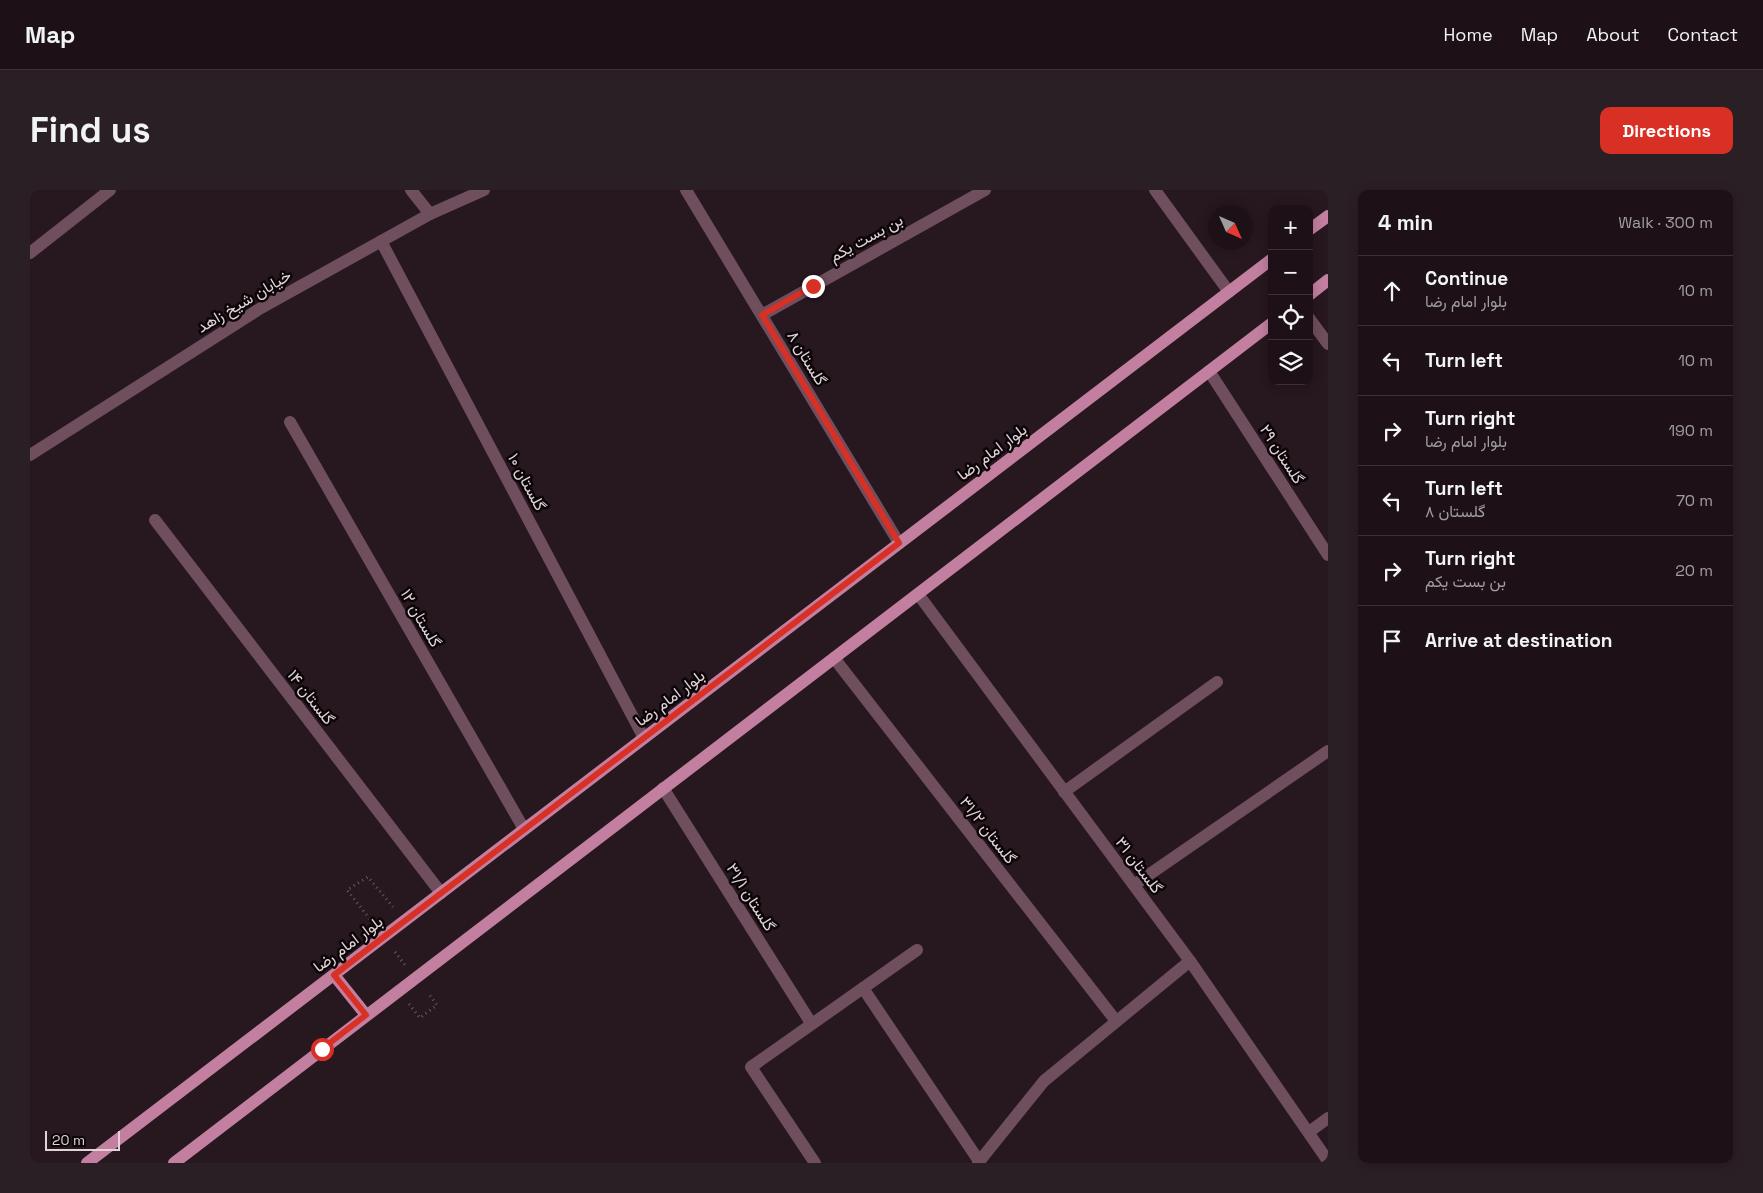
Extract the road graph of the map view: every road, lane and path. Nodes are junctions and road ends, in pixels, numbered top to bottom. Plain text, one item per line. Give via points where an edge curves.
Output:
1 (110, 190) edge
2 (411, 190) edge
3 (484, 190) edge
4 (686, 190) edge
5 (985, 190) edge
6 (1155, 190) edge
7 (430, 214) junction
8 (1328, 216) edge
9 (1313, 227) edge
10 (381, 241) junction
11 (30, 253) edge
12 (1268, 262) edge
13 (1328, 280) edge
14 (1229, 292) junction
15 (1313, 292) edge
16 (762, 315) junction
17 (1313, 323) edge
18 (1268, 326) edge
19 (1328, 344) edge
20 (1209, 371) junction
21 (290, 422) dead end
22 (30, 455) edge
23 (156, 520) dead end
24 (899, 543) junction
25 (1328, 556) edge
26 (918, 594) junction
27 (834, 658) junction
28 (1217, 682) dead end
29 (644, 738) junction
30 (1328, 752) edge
31 (663, 788) junction
32 (1064, 792) junction
33 (524, 829) junction
34 (1134, 885) junction
35 (347, 890) dead end
36 (441, 893) junction
37 (405, 921) junction
38 (917, 950) dead end
39 (1190, 961) junction
40 (334, 975) junction
41 (863, 988) junction
42 (437, 1005) dead end
43 (366, 1015) junction
44 (420, 1018) dead end
45 (1116, 1021) junction
46 (811, 1023) junction
47 (1328, 1118) edge
48 (1309, 1132) junction
49 (1328, 1161) edge
50 (978, 1162) edge
51 (88, 1163) edge
52 (174, 1163) edge
53 (815, 1163) edge

1 - 11 street
2 - 7 street
3 - 7 street, خیابان شیخ زاهد
4 - 16 street, گلستان ۸
5 - 16 street, بن بست یکم
6 - 14 street
7 - 10 street, خیابان شیخ زاهد
8 - 9 main road
10 - 22 street, خیابان شیخ زاهد via 261,308
10 - 29 street, گلستان ۱۰
12 - 14 main road, بلوار امام رضا
13 - 15 main road
14 - 24 main road, بلوار امام رضا
16 - 24 street, گلستان ۸
17 - 19 street
18 - 20 main road
20 - 25 street, گلستان ۲۹
20 - 26 main road
21 - 33 street, گلستان ۱۲
23 - 36 street, گلستان ۱۴
24 - 29 main road, بلوار امام رضا
26 - 27 main road
26 - 32 street, گلستان ۳۱
27 - 31 main road
27 - 45 street, گلستان ۳۱/۲
28 - 32 street
29 - 33 main road, بلوار امام رضا
30 - 34 street
31 - 43 main road
31 - 46 street, گلستان ۳۱/۱
32 - 34 street, گلستان ۳۱
33 - 36 main road, بلوار امام رضا
34 - 39 street, گلستان ۳۱
35 - 37 path via 368,877
36 - 37 main road, بلوار امام رضا
37 - 40 main road, بلوار امام رضا
38 - 41 street
39 - 45 street
39 - 48 street, گلستان ۳۱
40 - 43 main road
40 - 51 main road, بلوار امام رضا
41 - 46 street
41 - 50 street
42 - 44 path
43 - 52 main road
45 - 50 street via 1044,1081
46 - 53 street via 751,1067
47 - 48 street
48 - 49 street, گلستان ۳۱

